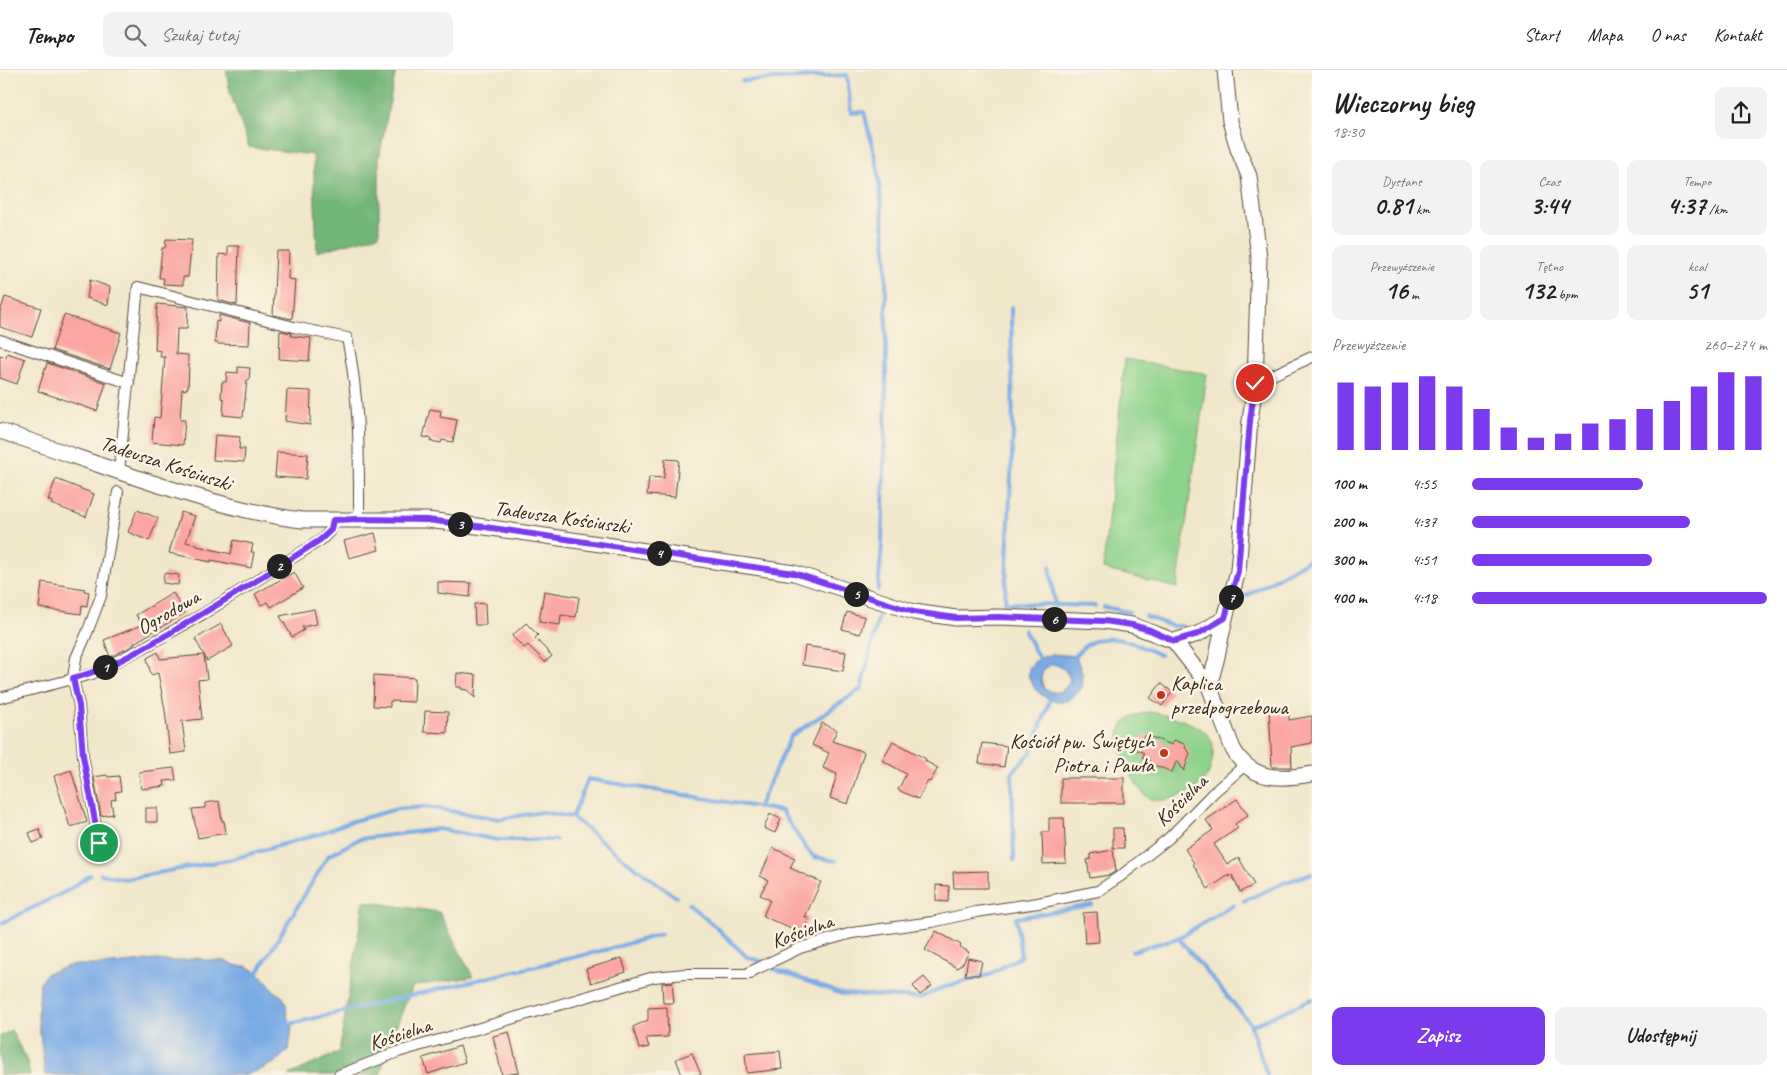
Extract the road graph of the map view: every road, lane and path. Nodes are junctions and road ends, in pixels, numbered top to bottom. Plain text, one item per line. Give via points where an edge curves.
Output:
1 (1225, 70) edge
2 (0, 340) edge
3 (1312, 357) edge
4 (129, 383) junction
5 (1255, 383) junction
6 (0, 431) edge
7 (119, 472) junction
8 (118, 492) dead end
9 (359, 519) junction
10 (333, 520) junction
11 (1225, 618) junction
12 (1174, 641) junction
13 (73, 678) junction
14 (1209, 686) junction
15 (0, 698) edge
16 (1245, 765) junction
17 (1312, 774) edge
18 (99, 843) dead end
19 (339, 1075) edge

1 - 5 street via 1230,121 1249,176 1259,257
2 - 4 street
3 - 5 street
4 - 7 street
4 - 9 street via 138,288 347,338 357,395
5 - 11 street via 1238,571
6 - 7 street, Tadeusza Kościuszki
7 - 10 street, Tadeusza Kościuszki via 262,514 302,520
8 - 13 street via 100,596 76,658
9 - 10 street, Tadeusza Kościuszki
9 - 12 street, Tadeusza Kościuszki via 427,520 794,573 914,612 956,618 1104,621 1150,630
10 - 13 street, Ogrodowa via 331,530 320,540 212,609 92,674
11 - 12 street via 1198,634
11 - 14 street
12 - 14 street, Tadeusza Kościuszki
13 - 15 street, Ogrodowa
13 - 18 street
14 - 16 street, Tadeusza Kościuszki via 1233,749
16 - 17 street, Tadeusza Kościuszki via 1270,777
16 - 19 street, Kościelna via 1169,838 1098,890 932,922 852,933 800,948 750,974 654,977 398,1052

